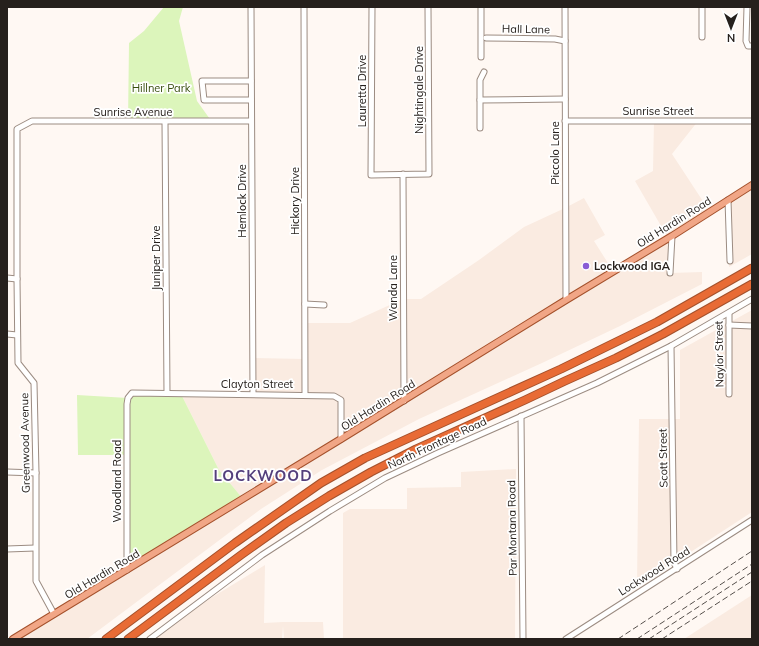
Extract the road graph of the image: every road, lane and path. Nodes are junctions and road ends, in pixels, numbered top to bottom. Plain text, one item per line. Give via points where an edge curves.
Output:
1 (251, 7) edge
2 (304, 7) edge
3 (372, 7) edge
4 (428, 7) edge
5 (481, 7) edge
6 (565, 7) edge
7 (702, 7) edge
8 (748, 7) edge
9 (702, 37) dead end
10 (486, 38) dead end
11 (565, 41) junction
12 (752, 46) edge
13 (481, 58) dead end
14 (484, 72) dead end
15 (251, 81) junction
16 (565, 99) junction
17 (251, 100) junction
18 (480, 100) junction
19 (752, 121) edge
20 (165, 122) junction
21 (251, 122) junction
22 (565, 122) junction
23 (480, 128) dead end
24 (17, 129) joint
25 (403, 174) junction
26 (752, 185) edge
27 (728, 200) junction
28 (672, 236) junction
29 (730, 261) dead end
30 (752, 268) edge
31 (670, 273) dead end
32 (7, 278) edge
33 (17, 279) junction
34 (752, 284) edge
35 (566, 300) junction
36 (752, 300) edge
37 (305, 304) junction
38 (324, 305) dead end
39 (728, 313) junction
40 (729, 325) junction
41 (752, 326) edge
42 (7, 334) edge
43 (17, 335) junction
44 (671, 346) junction
45 (132, 393) joint
46 (167, 393) junction
47 (253, 394) junction
48 (729, 394) dead end
49 (305, 395) junction
50 (404, 401) junction
51 (521, 416) junction
52 (342, 439) junction
53 (7, 472) edge
54 (36, 473) junction
55 (752, 520) edge
56 (35, 548) junction
57 (7, 549) edge
58 (677, 569) junction
59 (127, 570) junction
60 (54, 614) junction
61 (13, 639) edge
62 (106, 639) edge
63 (128, 639) edge
64 (150, 639) edge
65 (523, 639) edge
66 (566, 639) edge

1 - 15 street, Hemlock Drive
2 - 37 street, Hickory Drive
3 - 25 street, Lauretta Drive via 372,175
4 - 25 street, Nightingale Drive via 429,174
5 - 13 street
6 - 11 street, Piccolo Lane
7 - 9 street
8 - 12 street via 746,41 748,46
10 - 11 street, Hall Lane
11 - 16 street, Piccolo Lane
14 - 18 street via 480,80
15 - 17 street, Hemlock Drive
15 - 17 street via 202,81 204,100
16 - 18 street
16 - 22 street, Piccolo Lane
17 - 21 street, Hemlock Drive
18 - 23 street
19 - 22 street, Sunrise Street
20 - 21 street, Sunrise Avenue
20 - 24 street, Sunrise Avenue via 32,122
20 - 46 street, Juniper Drive
21 - 47 street, Hemlock Drive
22 - 35 street, Piccolo Lane
24 - 33 street, Greenwood Avenue
25 - 50 street, Wanda Lane
26 - 27 main road, Old Hardin Road
27 - 28 main road, Old Hardin Road
27 - 29 street
28 - 31 street
28 - 35 main road, Old Hardin Road
30 - 62 highway via 650,326 371,455 321,483
32 - 33 street
33 - 43 street, Greenwood Avenue
34 - 63 highway via 616,358 370,472 286,522
35 - 50 main road, Old Hardin Road
36 - 39 street, North Frontage Road
37 - 38 street
37 - 49 street, Hickory Drive
39 - 40 street, Naylor Street
39 - 44 street, North Frontage Road
40 - 41 street
40 - 48 street, Naylor Street
42 - 43 street
43 - 54 street, Greenwood Avenue via 18,363 34,383
44 - 51 street, North Frontage Road via 597,383
44 - 58 street, Scott Street via 674,562
45 - 46 street, Clayton Street
45 - 59 street, Woodland Road via 127,404
46 - 47 street, Clayton Street
47 - 49 street, Clayton Street
49 - 52 street, Clayton Street via 334,396 341,400
50 - 52 main road, Old Hardin Road
51 - 64 street, North Frontage Road via 385,478 336,507 262,555
51 - 65 street, Par Montana Road
52 - 59 main road, Old Hardin Road
53 - 54 street
54 - 56 street, Greenwood Avenue
55 - 58 street, Lockwood Road
56 - 57 street
56 - 60 street, Greenwood Avenue via 36,581
58 - 66 street, Lockwood Road
59 - 60 main road, Old Hardin Road
60 - 61 main road, Old Hardin Road

